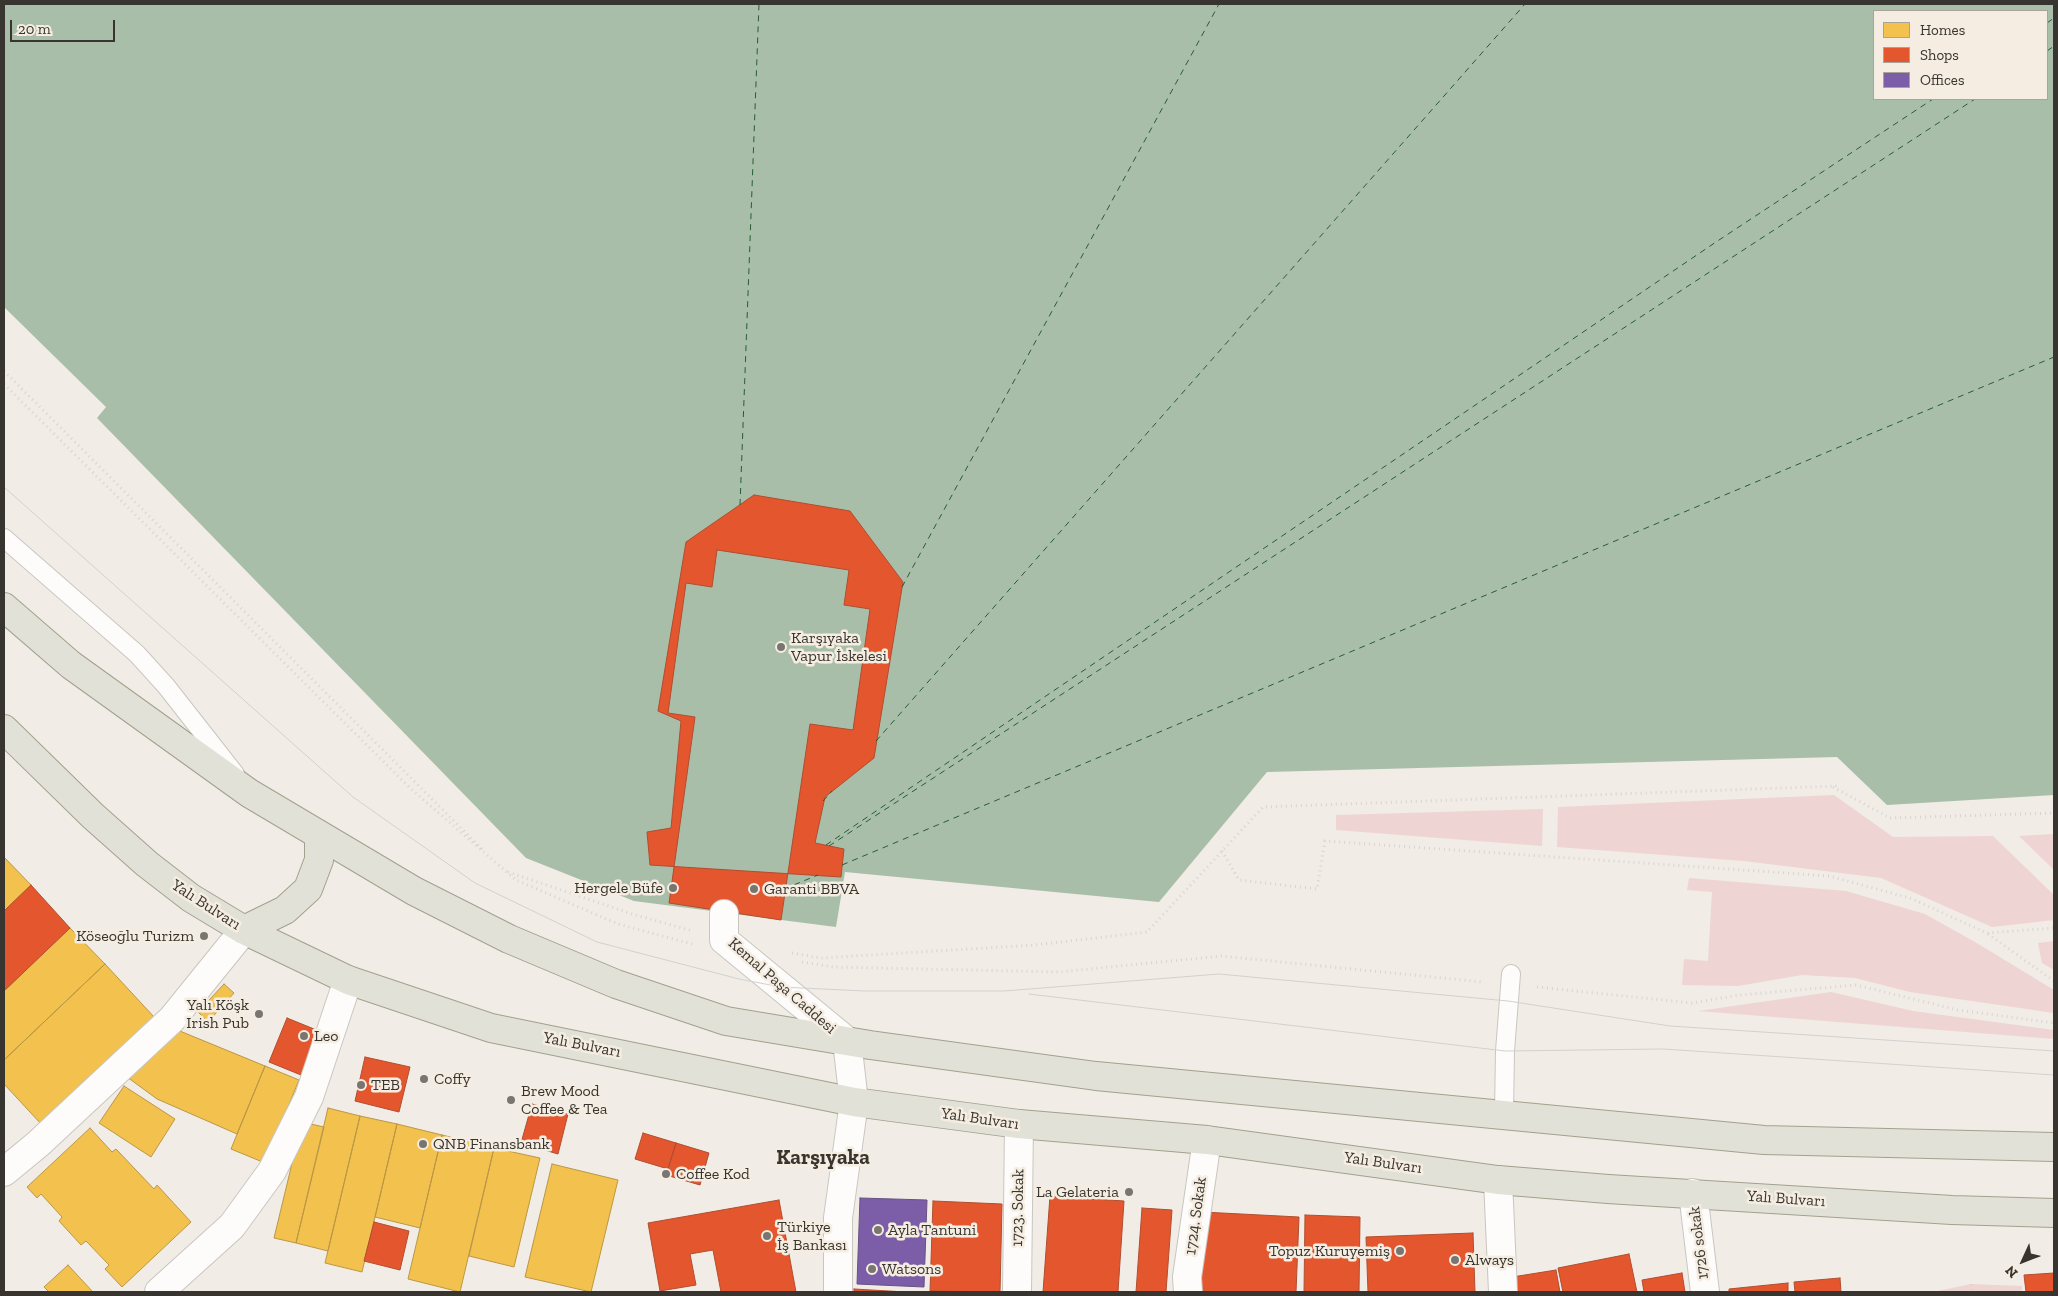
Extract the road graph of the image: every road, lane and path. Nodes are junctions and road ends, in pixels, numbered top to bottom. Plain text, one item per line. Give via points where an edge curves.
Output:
1 (4, 371) edge
2 (4, 384) edge
3 (4, 538) edge
4 (4, 607) edge
5 (4, 729) edge
6 (1831, 786) junction
7 (1837, 786) dead end
8 (249, 792) junction
9 (2054, 812) edge
10 (319, 836) junction
11 (1222, 851) junction
12 (505, 871) junction
13 (2054, 928) edge
14 (244, 930) junction
15 (1987, 933) junction
16 (729, 935) junction
17 (782, 951) dead end
18 (796, 960) dead end
19 (1511, 979) junction
20 (348, 980) junction
21 (2054, 981) edge
22 (2054, 1023) edge
23 (847, 1041) junction
24 (854, 1102) junction
25 (1504, 1114) junction
26 (1019, 1124) junction
27 (1207, 1140) junction
28 (2054, 1147) edge
29 (4, 1172) edge
30 (1498, 1180) junction
31 (1694, 1193) junction
32 (2054, 1213) edge
33 (1971, 1284) dead end
34 (159, 1292) edge
35 (838, 1292) edge
36 (1017, 1292) edge
37 (1188, 1292) edge
38 (1503, 1292) edge
39 (1705, 1292) edge
40 (1971, 1292) edge

1 - 12 path
2 - 12 path via 411,789
3 - 8 lane via 137,654
4 - 8 main road via 71,665
5 - 14 main road, Yalı Bulvarı via 147,864 192,898
6 - 7 path
6 - 9 path via 1890,818
6 - 11 path via 1263,807
8 - 10 main road
10 - 14 main road via 318,860 308,889 285,910
10 - 23 main road via 414,891 509,940 616,984 726,1021
11 - 15 path via 1240,880 1317,889 1325,840 1829,876 1910,898
11 - 17 path via 1147,932 1035,945 821,958
12 - 16 path via 632,914
12 - 16 path via 516,880 618,924 686,943
13 - 15 path
14 - 20 main road, Yalı Bulvarı
14 - 29 street via 172,1019
15 - 21 path
16 - 23 street, Kemal Paşa Caddesi
18 - 19 path via 834,967 1058,972 1221,956
19 - 22 path via 1692,1003 1740,995 1856,985 1958,1010
19 - 25 lane
20 - 24 main road, Yalı Bulvarı via 491,1028
20 - 34 street via 309,1097 272,1171 232,1226
23 - 24 street, Kemal Paşa Caddesi
23 - 25 main road via 1096,1076
24 - 26 main road, Yalı Bulvarı
24 - 35 street, Kemal Paşa Caddesi via 838,1218
25 - 28 main road via 1764,1140
26 - 27 main road, Yalı Bulvarı
26 - 36 street, 1723. Sokak
27 - 30 main road, Yalı Bulvarı
27 - 37 street, 1724. Sokak via 1187,1277
30 - 31 main road, Yalı Bulvarı
30 - 38 street
31 - 32 main road, Yalı Bulvarı via 1952,1210
31 - 39 street, 1726 sokak
33 - 40 path

